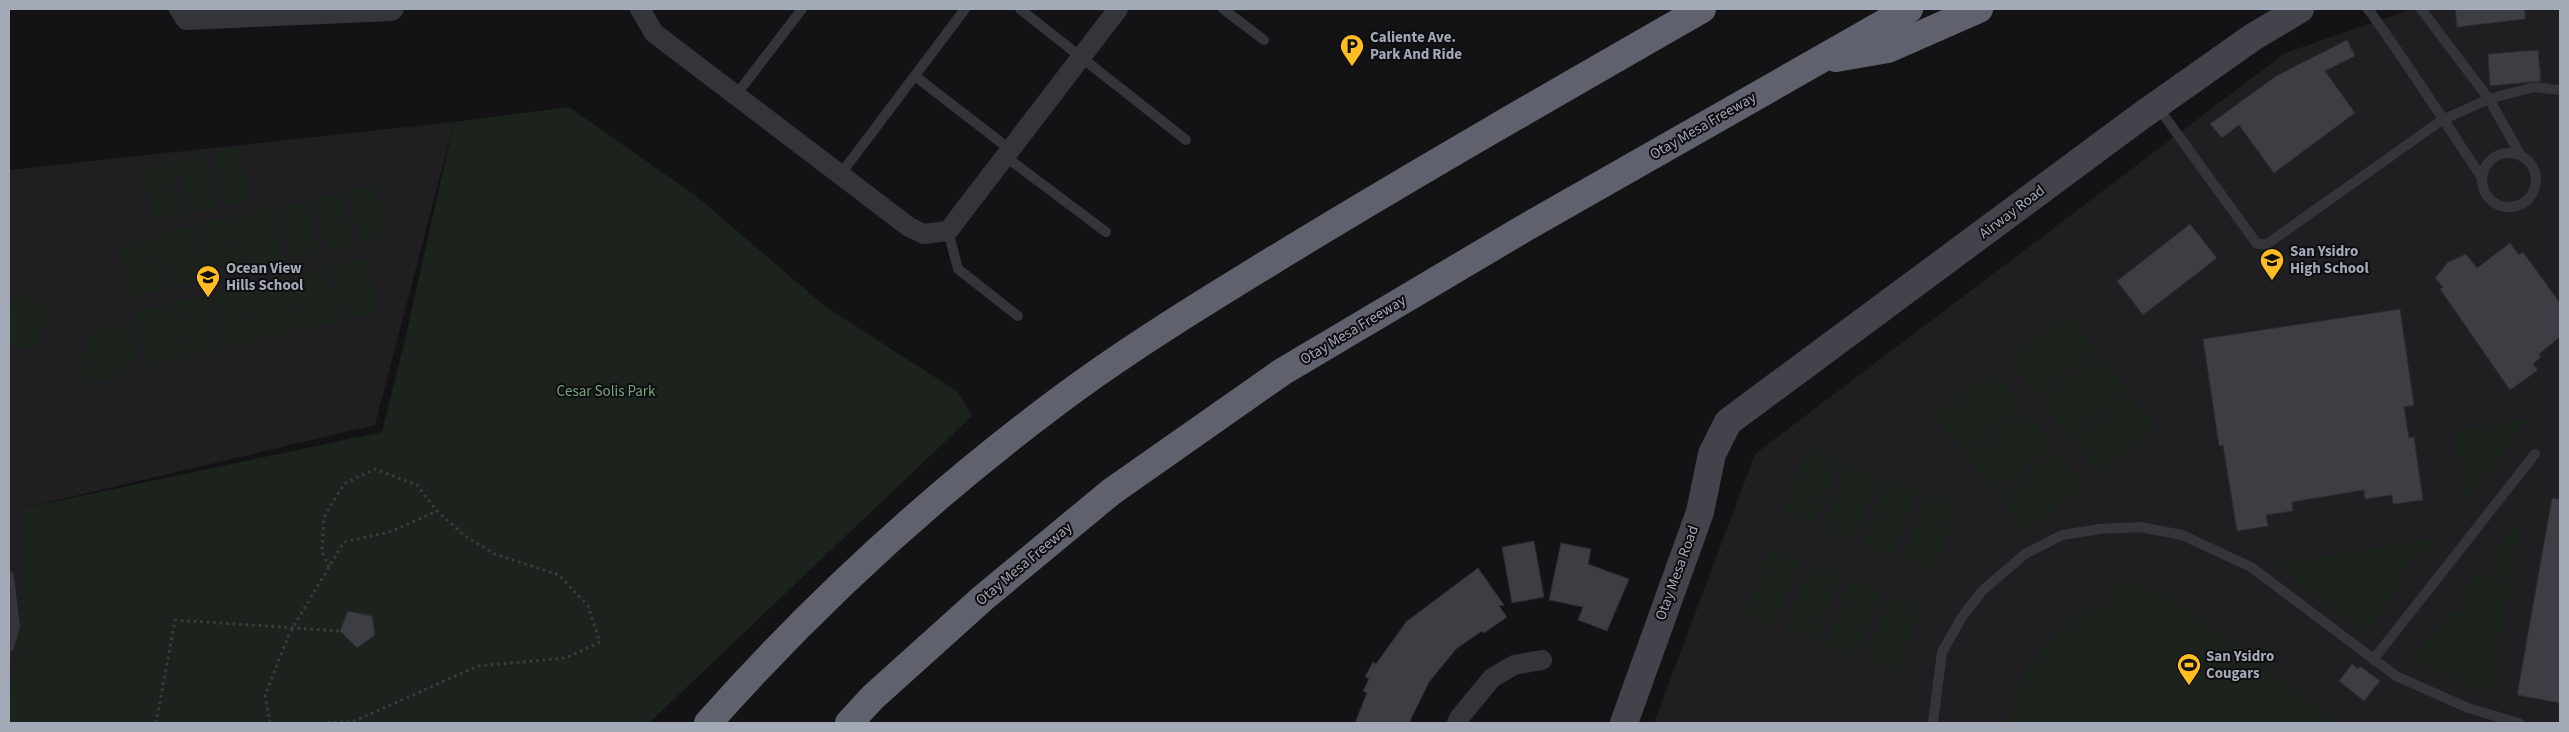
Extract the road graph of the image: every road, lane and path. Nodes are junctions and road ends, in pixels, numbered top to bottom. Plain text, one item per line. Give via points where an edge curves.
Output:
1 (179, 9) edge
2 (394, 9) edge
3 (640, 9) edge
4 (802, 9) edge
5 (965, 9) edge
6 (1020, 9) edge
7 (1118, 9) edge
8 (1223, 9) edge
9 (1674, 9) edge
10 (1702, 9) edge
11 (1909, 9) edge
12 (1978, 9) edge
13 (2300, 9) edge
14 (2368, 9) edge
15 (2421, 9) edge
16 (1264, 40) dead end
17 (1082, 58) junction
18 (1818, 62) junction
19 (914, 76) junction
20 (2560, 90) edge
21 (736, 95) junction
22 (2489, 99) junction
23 (2156, 105) junction
24 (1527, 110) junction
25 (2442, 120) junction
26 (1186, 140) dead end
27 (1009, 154) junction
28 (2522, 156) junction
29 (840, 175) junction
30 (2482, 178) junction
31 (948, 232) junction
32 (1106, 232) dead end
33 (1018, 316) dead end
34 (1728, 422) joint
35 (2535, 454) dead end
36 (437, 511) junction
37 (329, 567) junction
38 (10, 576) edge
39 (292, 628) junction
40 (340, 631) dead end
41 (9, 647) edge
42 (1542, 660) dead end
43 (2373, 660) junction
44 (156, 723) edge
45 (270, 723) edge
46 (319, 723) edge
47 (708, 723) edge
48 (849, 723) edge
49 (1457, 723) edge
50 (1624, 723) edge
51 (1933, 723) edge
52 (2518, 723) edge

1 - 2 street via 186,20
3 - 21 street via 654,33
4 - 21 lane
5 - 19 lane
6 - 17 lane
7 - 17 street
8 - 16 lane
9 - 24 highway
10 - 24 highway
11 - 18 highway, Otay Mesa Freeway
12 - 18 highway via 1888,49
13 - 23 main road, Airway Road via 2253,37
14 - 25 lane via 2420,80
15 - 22 lane
17 - 26 lane
17 - 27 street
18 - 48 highway, Otay Mesa Freeway via 1523,229 1282,372 1111,492 983,598
19 - 27 lane
19 - 29 lane
20 - 22 lane via 2534,87
21 - 29 street
22 - 25 lane
22 - 28 lane
23 - 25 lane via 2257,244 2267,244
23 - 34 main road, Airway Road
24 - 47 highway via 1186,314 1053,404 858,569 751,674
25 - 30 lane
27 - 31 street
27 - 32 lane
28 - 30 lane via 2504,153 2496,156 2489,162
28 - 30 lane via 2534,168 2536,177 2533,195 2526,202 2510,208 2500,206 2486,195
29 - 31 street via 909,227 924,234
31 - 33 lane via 958,270
34 - 50 main road, Otay Mesa Road via 1712,454 1700,512
35 - 43 lane
36 - 37 path via 390,532 344,542
36 - 37 path via 417,485 375,469 344,484 324,517 322,552
36 - 46 path via 465,536 495,554 559,575 588,606 600,642 566,658 478,666 352,722
37 - 39 path
38 - 41 lane via 15,626
39 - 40 path
39 - 44 path via 175,620
39 - 45 path via 264,696
42 - 49 street via 1514,665 1492,678
43 - 51 lane via 2251,567 2182,534 2140,527 2100,529 2062,535 2025,554 1982,591 1942,652
43 - 52 lane via 2396,676 2459,704

